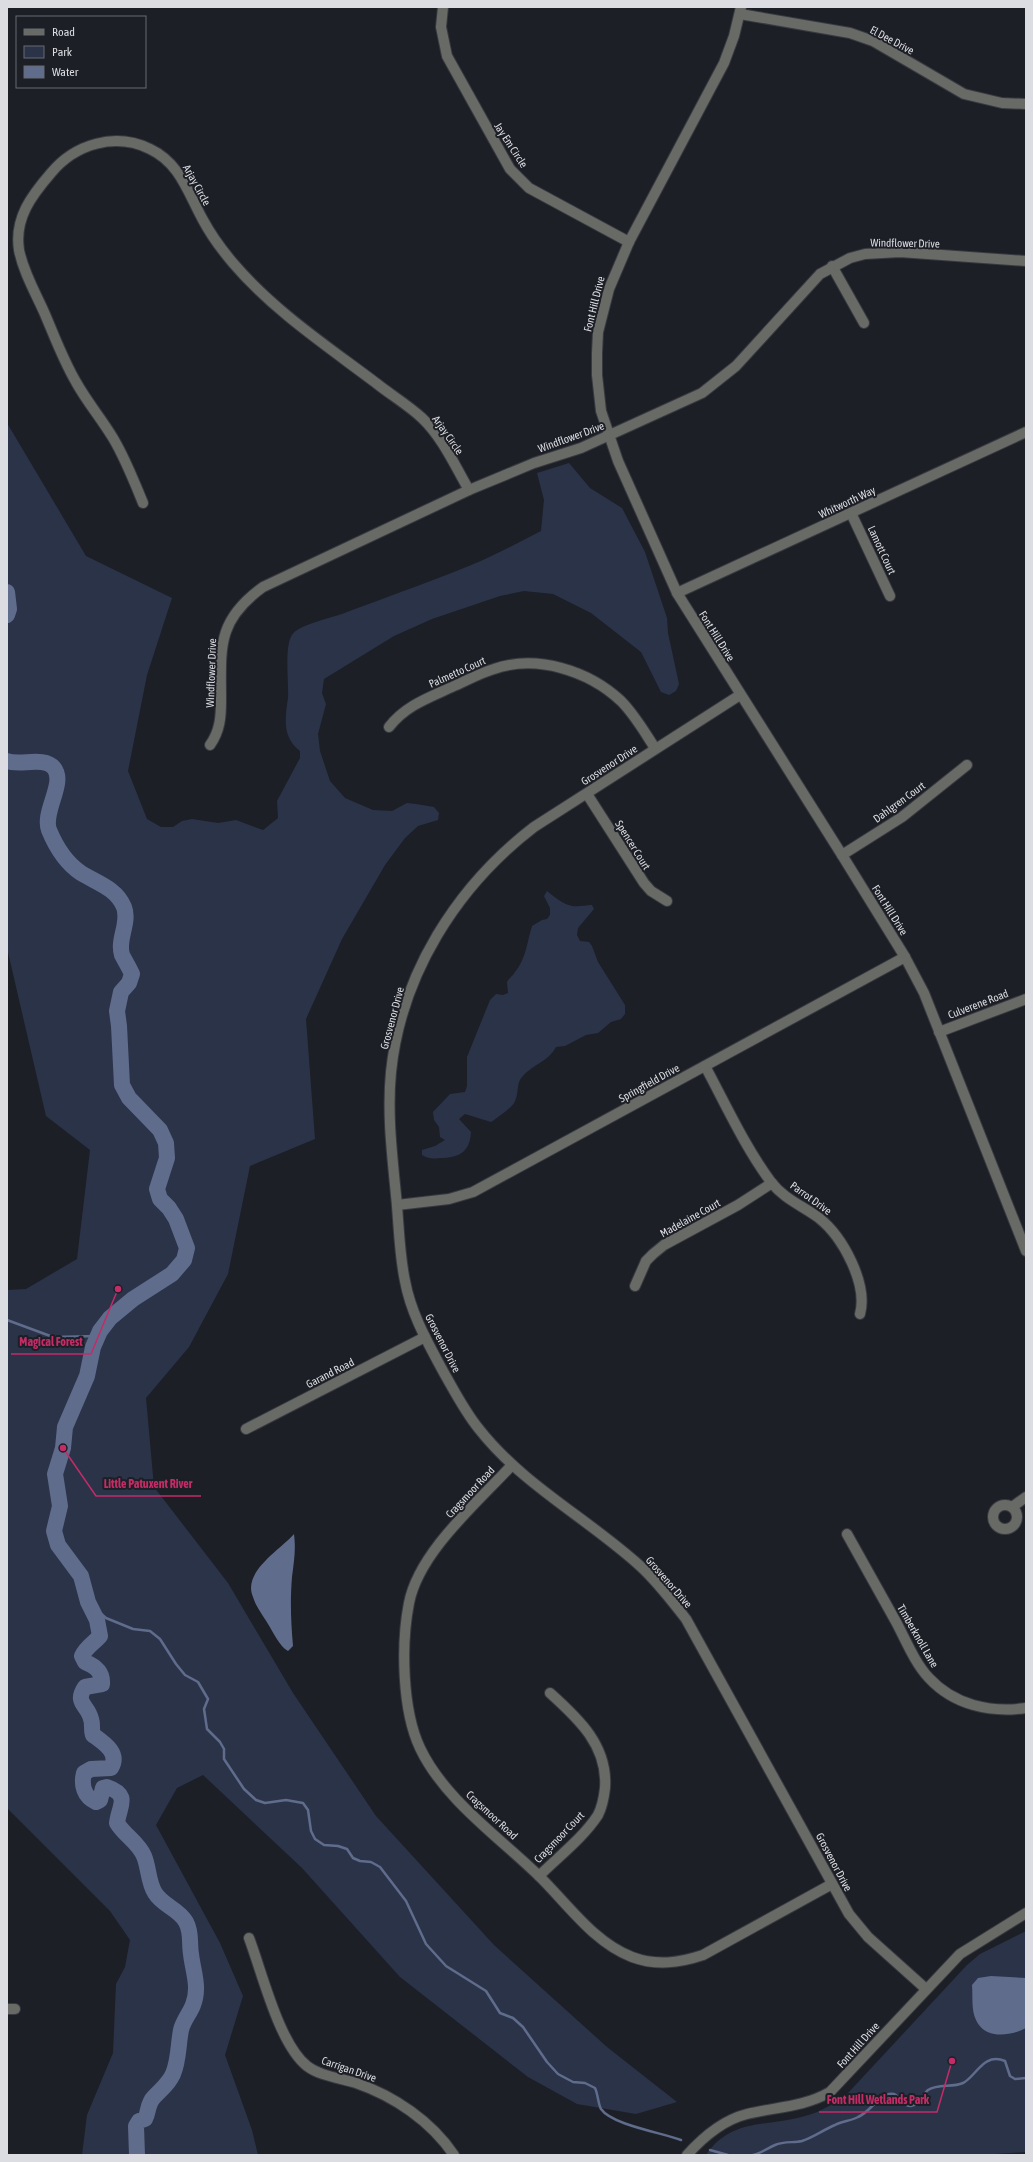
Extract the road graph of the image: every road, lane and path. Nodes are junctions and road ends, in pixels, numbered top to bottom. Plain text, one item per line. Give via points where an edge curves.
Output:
1 (443, 7) edge
2 (740, 10) edge
3 (1026, 104) edge
4 (629, 242) junction
5 (1026, 261) edge
6 (832, 266) junction
7 (864, 323) dead end
8 (1026, 432) edge
9 (608, 436) junction
10 (469, 490) junction
11 (143, 503) dead end
12 (851, 513) junction
13 (677, 593) junction
14 (890, 596) dead end
15 (740, 695) junction
16 (389, 727) dead end
17 (210, 745) dead end
18 (655, 748) junction
19 (967, 765) dead end
20 (587, 794) junction
21 (842, 855) junction
22 (667, 902) dead end
23 (905, 957) junction
24 (1026, 999) edge
25 (939, 1032) junction
26 (705, 1066) junction
27 (772, 1183) junction
28 (397, 1205) junction
29 (1026, 1251) edge
30 (635, 1286) dead end
31 (860, 1314) dead end
32 (425, 1337) junction
33 (246, 1430) dead end
34 (512, 1465) junction
35 (1026, 1497) edge
36 (1012, 1507) dead end
37 (847, 1534) dead end
38 (550, 1693) dead end
39 (1026, 1708) edge
40 (539, 1876) junction
41 (832, 1884) junction
42 (1026, 1913) edge
43 (249, 1938) dead end
44 (926, 1989) junction
45 (454, 2155) edge
46 (687, 2155) edge

1 - 4 street, Jay Em Circle via 441,27 447,56 510,169 536,192
2 - 3 street, El Dee Drive via 850,33 873,41 964,94 1002,103
2 - 4 street, Font Hill Drive via 734,36 721,69
4 - 9 street, Font Hill Drive via 609,289 598,332 597,375 601,411
5 - 6 street, Windflower Drive via 881,252 865,254
6 - 7 street
6 - 9 street, Windflower Drive via 806,288 736,366 719,381 683,402
8 - 12 street, Whitworth Way
9 - 10 street, Windflower Drive
9 - 13 street, Font Hill Drive
10 - 11 street, Arjay Circle via 442,444 422,418 286,314 252,284 215,240 180,175 163,155 131,142 106,142 90,145 72,154 58,165 34,193 23,213 19,247 26,272 74,379 115,440
10 - 17 street, Windflower Drive via 263,587 240,606 224,634 221,648 221,713 216,737
12 - 13 street, Whitworth Way
12 - 14 street, Lamott Court
13 - 15 street, Font Hill Drive
15 - 18 street, Grosvenor Drive
15 - 21 street, Font Hill Drive
16 - 18 street, Palmetto Court via 395,718 414,704 476,676 495,668 538,664 557,666 597,682 622,702
18 - 20 street, Grosvenor Drive
19 - 21 street, Dahlgren Court via 902,817
20 - 22 street, Spencer Court via 644,883
20 - 28 street, Grosvenor Drive via 534,827 490,865 450,914 419,971 402,1019 391,1072 389,1107
21 - 23 street, Font Hill Drive
23 - 25 street, Font Hill Drive via 924,994
23 - 26 street, Springfield Drive
24 - 25 street, Culverene Road
25 - 29 street, Font Hill Drive
26 - 27 street, Parrot Drive via 757,1162
26 - 28 street, Springfield Drive via 473,1192 442,1200
27 - 30 street, Madelaine Court via 738,1205 658,1249 646,1261
27 - 31 street, Parrot Drive via 784,1195 818,1217 835,1234 860,1284
28 - 32 street, Grosvenor Drive via 405,1283
32 - 33 street, Garand Road
32 - 34 street, Grosvenor Drive via 464,1408 479,1429
34 - 40 street, Cragsmoor Road via 442,1540 427,1560 416,1583 406,1625 407,1693 420,1748 435,1773 453,1795
34 - 41 street, Grosvenor Drive via 639,1565 669,1597 690,1626
35 - 36 street
37 - 39 street, Timberknoll Lane via 928,1677 950,1695 980,1708 996,1711
38 - 40 street, Cragsmoor Court via 571,1712 597,1744 606,1777 604,1796 598,1814 588,1828
40 - 41 street, Cragsmoor Road via 597,1936 614,1949 649,1962 667,1963 686,1961 703,1955
41 - 44 street, Grosvenor Drive via 849,1914 868,1937
42 - 44 street, Font Hill Drive via 960,1954
43 - 45 street, Carrigan Drive via 284,2036 298,2057 316,2072 357,2083 398,2102 433,2130
44 - 46 street, Font Hill Drive via 830,2092 801,2105 732,2119 707,2135

